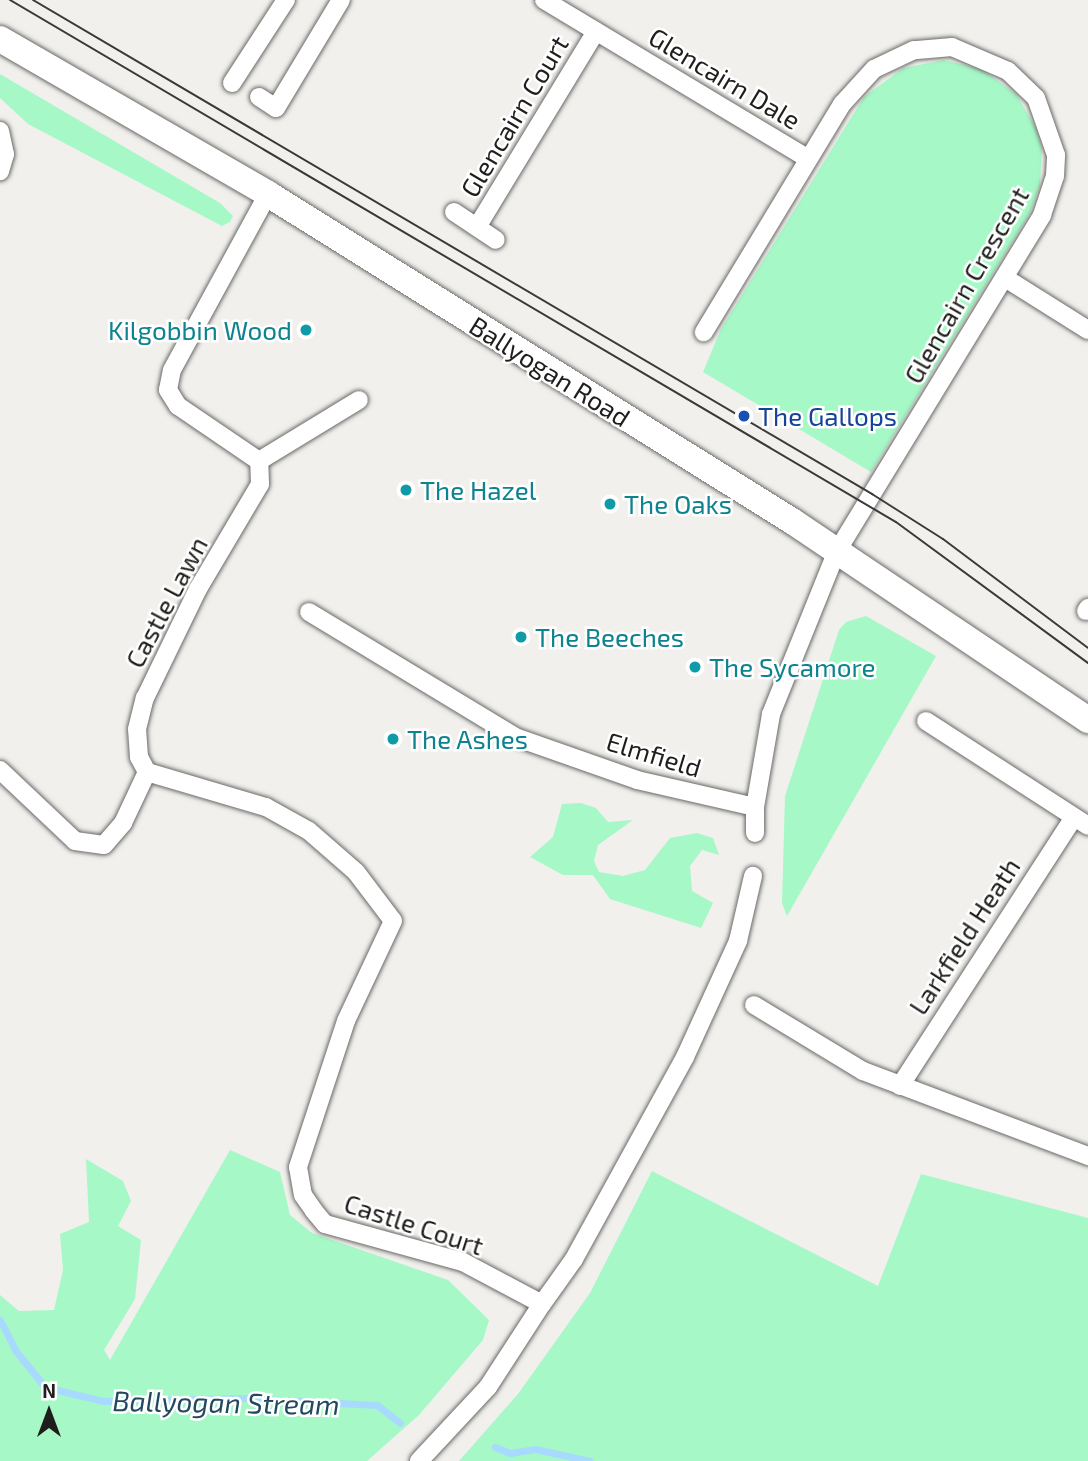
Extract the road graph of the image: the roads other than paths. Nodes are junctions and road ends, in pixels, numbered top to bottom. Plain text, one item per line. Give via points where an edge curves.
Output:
1 (286, 0) edge
2 (341, 0) edge
3 (544, 0) edge
4 (596, 31) junction
5 (0, 39) edge
6 (232, 83) dead end
7 (259, 97) dead end
8 (0, 131) edge
9 (807, 158) junction
10 (0, 171) edge
11 (268, 194) junction
12 (454, 212) dead end
13 (477, 228) junction
14 (496, 240) dead end
15 (1005, 278) junction
16 (1088, 330) edge
17 (704, 332) dead end
18 (359, 400) dead end
19 (259, 461) junction
20 (836, 553) junction
21 (309, 612) dead end
22 (1088, 720) edge
23 (926, 721) dead end
24 (0, 770) edge
25 (147, 772) junction
26 (755, 807) junction
27 (1081, 821) edge
28 (755, 833) dead end
29 (753, 876) dead end
30 (754, 1005) dead end
31 (900, 1086) junction
32 (1088, 1156) edge
33 (542, 1304) junction
34 (419, 1461) edge

1 - 6 street
2 - 7 street via 276,108
3 - 4 street, Glencairn Dale
4 - 9 street, Glencairn Dale
4 - 13 street, Glencairn Court
5 - 11 street, Ballyogan Road
8 - 10 street via 5,154
9 - 15 street, Glencairn Crescent via 862,79 902,54 952,47 1008,71 1036,98 1056,155 1055,176 1042,215
9 - 17 street, Glencairn Crescent
11 - 19 street via 172,370 168,390 178,406
11 - 20 street, Ballyogan Road via 792,521
12 - 13 street, Glencairn Court
13 - 14 street, Glencairn Court
15 - 16 street
15 - 20 street, Glencairn Crescent
18 - 19 street
19 - 25 street, Castle Lawn via 260,484 198,589 145,698 137,729 139,757
20 - 22 street, Ballyogan Road
20 - 26 street via 771,714
21 - 26 street, Elmfield via 514,737 637,780
23 - 27 street, Larkfield Heath
24 - 25 street via 75,841 104,845 123,823
25 - 33 street, Castle Court via 266,807 309,831 356,872 393,921 346,1021 298,1167 303,1195 314,1211 325,1224 463,1262
26 - 28 street
27 - 31 street, Larkfield Heath
29 - 33 street via 738,941 685,1056 574,1259
30 - 31 street via 843,1062
31 - 32 street
33 - 34 street via 488,1387

